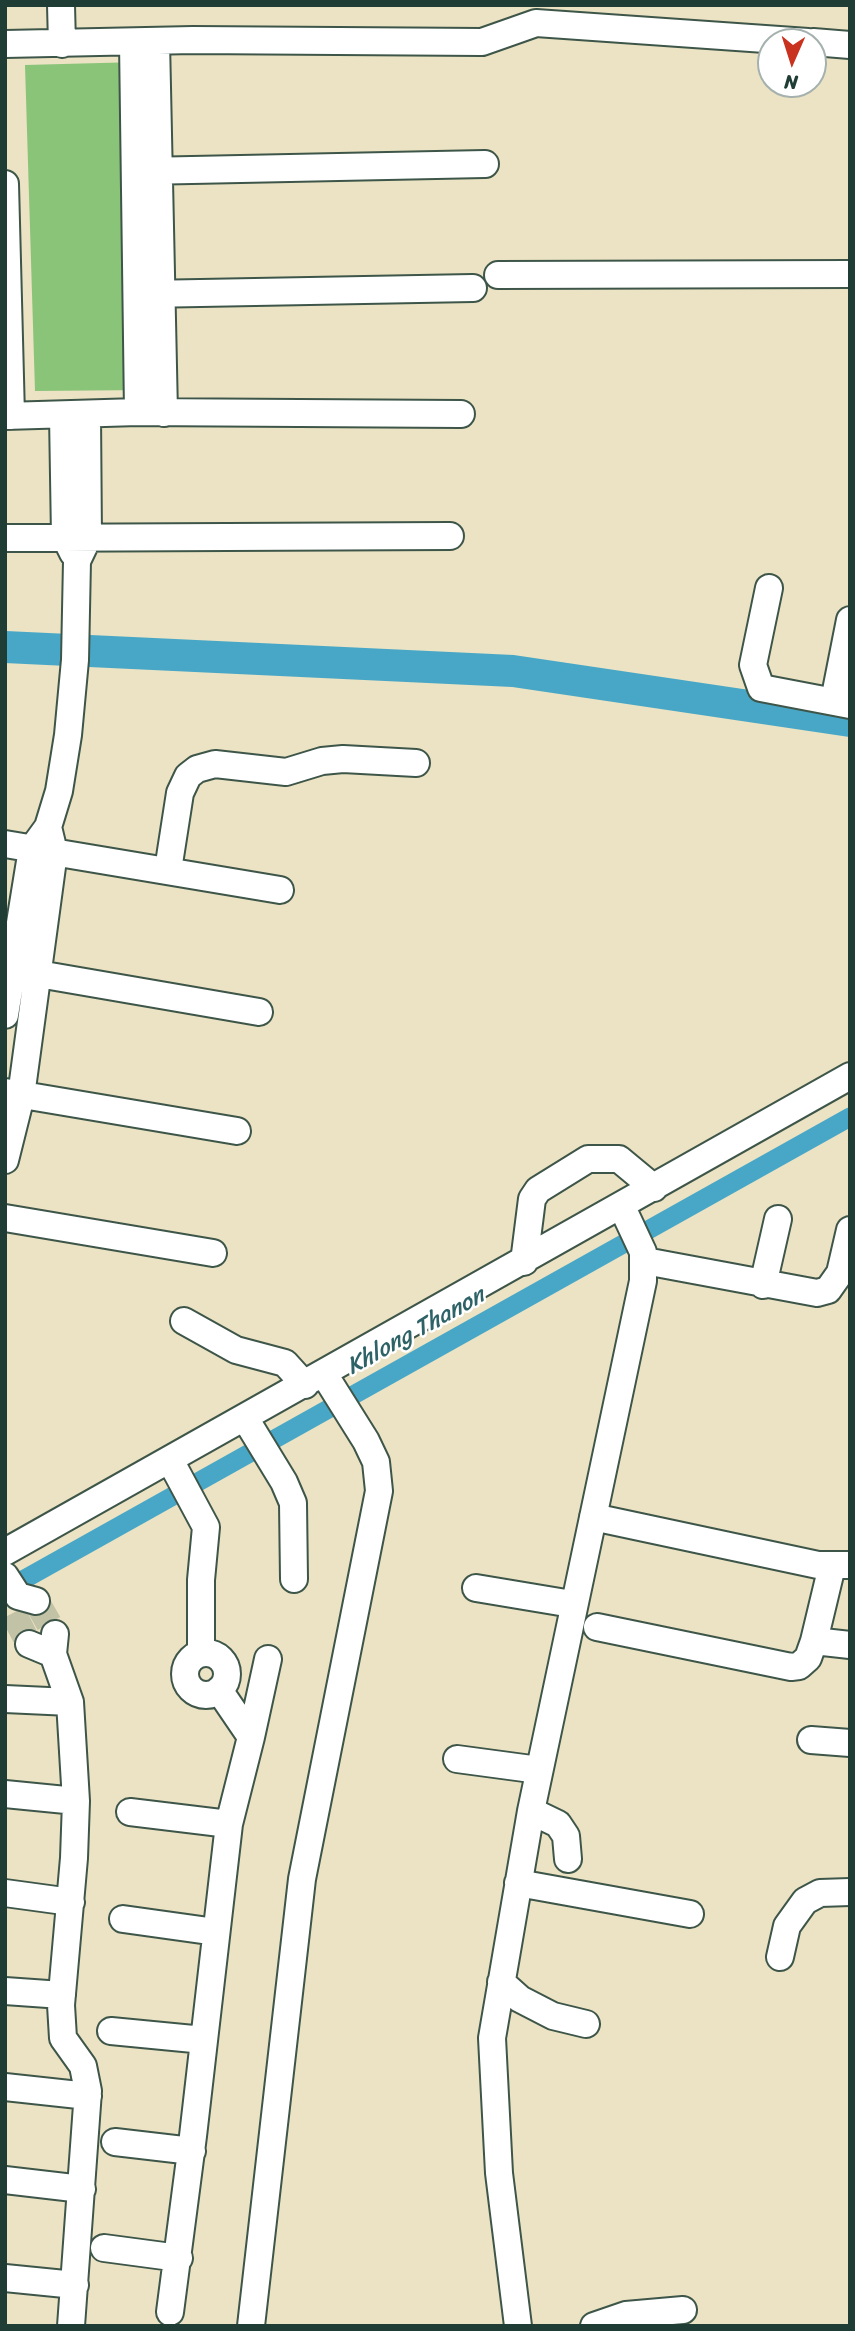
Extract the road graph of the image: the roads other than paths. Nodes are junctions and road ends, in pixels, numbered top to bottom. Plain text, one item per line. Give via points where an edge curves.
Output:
1 (61, 5) edge
2 (757, 38) edge
3 (145, 41) junction
4 (827, 43) edge
5 (5, 44) edge
6 (62, 44) junction
7 (850, 45) edge
8 (485, 164) dead end
9 (146, 171) junction
10 (5, 184) edge
11 (850, 274) edge
12 (498, 275) dead end
13 (473, 288) dead end
14 (149, 294) junction
15 (6, 297) edge
16 (151, 413) junction
17 (461, 414) dead end
18 (75, 415) junction
19 (8, 416) edge
20 (450, 536) dead end
21 (5, 538) edge
22 (77, 545) junction
23 (769, 588) dead end
24 (850, 620) edge
25 (842, 703) edge
26 (416, 763) dead end
27 (45, 843) junction
28 (5, 844) edge
29 (168, 870) junction
30 (280, 890) dead end
31 (18, 971) edge
32 (259, 1012) dead end
33 (5, 1016) edge
34 (850, 1076) edge
35 (13, 1094) edge
36 (237, 1131) dead end
37 (5, 1160) edge
38 (654, 1188) junction
39 (625, 1213) junction
40 (5, 1218) edge
41 (778, 1219) dead end
42 (850, 1230) edge
43 (213, 1253) dead end
44 (644, 1257) junction
45 (524, 1262) junction
46 (763, 1284) junction
47 (184, 1321) dead end
48 (320, 1382) junction
49 (247, 1423) junction
50 (167, 1470) junction
51 (593, 1517) junction
52 (5, 1552) edge
53 (841, 1565) edge
54 (294, 1579) dead end
55 (476, 1588) dead end
56 (572, 1604) junction
57 (597, 1627) dead end
58 (814, 1641) junction
59 (46, 1644) tunnel mouth
60 (850, 1644) edge
61 (268, 1659) dead end
62 (5, 1699) edge
63 (70, 1702) junction
64 (251, 1737) junction
65 (811, 1740) dead end
66 (850, 1742) edge
67 (457, 1759) dead end
68 (539, 1770) junction
69 (5, 1794) edge
70 (76, 1801) junction
71 (531, 1811) junction
72 (130, 1812) dead end
73 (229, 1824) junction
74 (568, 1859) dead end
75 (518, 1883) junction
76 (850, 1892) edge
77 (5, 1893) edge
78 (71, 1902) junction
79 (690, 1914) dead end
80 (123, 1920) dead end
81 (216, 1932) junction
82 (780, 1957) dead end
83 (501, 1982) junction
84 (5, 1991) edge
85 (62, 1995) junction
86 (586, 2024) dead end
87 (111, 2031) dead end
88 (204, 2040) junction
89 (5, 2087) edge
90 (88, 2096) junction
91 (115, 2141) dead end
92 (191, 2151) junction
93 (5, 2180) edge
94 (82, 2189) junction
95 (104, 2248) dead end
96 (179, 2258) junction
97 (5, 2278) edge
98 (75, 2285) junction
99 (683, 2310) dead end
100 (170, 2312) dead end
101 (71, 2326) edge
102 (251, 2326) edge
103 (518, 2326) edge
104 (594, 2326) edge

1 - 6 street
2 - 3 street via 536,23 482,42
3 - 6 street
3 - 9 street
4 - 7 street
5 - 6 street
8 - 9 street
9 - 14 street
10 - 15 street
11 - 12 street
13 - 14 street
14 - 16 street
15 - 19 street
16 - 17 street
16 - 18 street
18 - 19 street
18 - 22 street
20 - 22 street
21 - 22 street
22 - 27 street via 75,660 66,746
23 - 25 street via 753,665 761,688
24 - 25 street
26 - 29 street via 344,759 286,772 215,764 197,769 180,793
27 - 28 street
27 - 29 street
27 - 31 street
29 - 30 street
31 - 32 street
31 - 33 street
31 - 35 street
34 - 38 street
35 - 36 street
35 - 37 street
38 - 39 street
38 - 45 street via 619,1159 587,1160 538,1190 532,1199
39 - 44 street
39 - 45 street
40 - 43 street
41 - 46 street
42 - 46 street via 840,1273 828,1290 817,1293
44 - 46 street
44 - 51 street
45 - 48 street
47 - 48 street via 236,1350 285,1363
48 - 49 street
48 - 102 street via 354,1417 376,1462 379,1491 302,1879
49 - 50 street
49 - 54 street via 293,1503
50 - 52 street
50 - 64 street via 189,1511 204,1556 201,1653 211,1653 225,1665 227,1674 219,1690
51 - 53 street
51 - 56 street
53 - 58 street
55 - 56 street
56 - 68 street
57 - 58 street via 791,1667 803,1664
58 - 60 street
59 - 63 street
61 - 64 street
62 - 63 street
63 - 70 street
64 - 73 street
65 - 66 street
67 - 68 street
68 - 71 street
69 - 70 street
70 - 78 street
71 - 74 street via 558,1824 566,1836
71 - 75 street
72 - 73 street
73 - 81 street
75 - 79 street
75 - 83 street
76 - 82 street via 820,1893 805,1901 787,1926
77 - 78 street
78 - 85 street
80 - 81 street
81 - 88 street
83 - 86 street via 520,1999 553,2016
83 - 103 street via 492,2038 492,2084
84 - 85 street
85 - 90 street via 64,2038 83,2066
87 - 88 street
88 - 92 street
89 - 90 street
90 - 94 street
91 - 92 street
92 - 96 street
93 - 94 street
94 - 98 street
95 - 96 street
96 - 100 street
97 - 98 street
98 - 101 street
99 - 104 street via 626,2315

